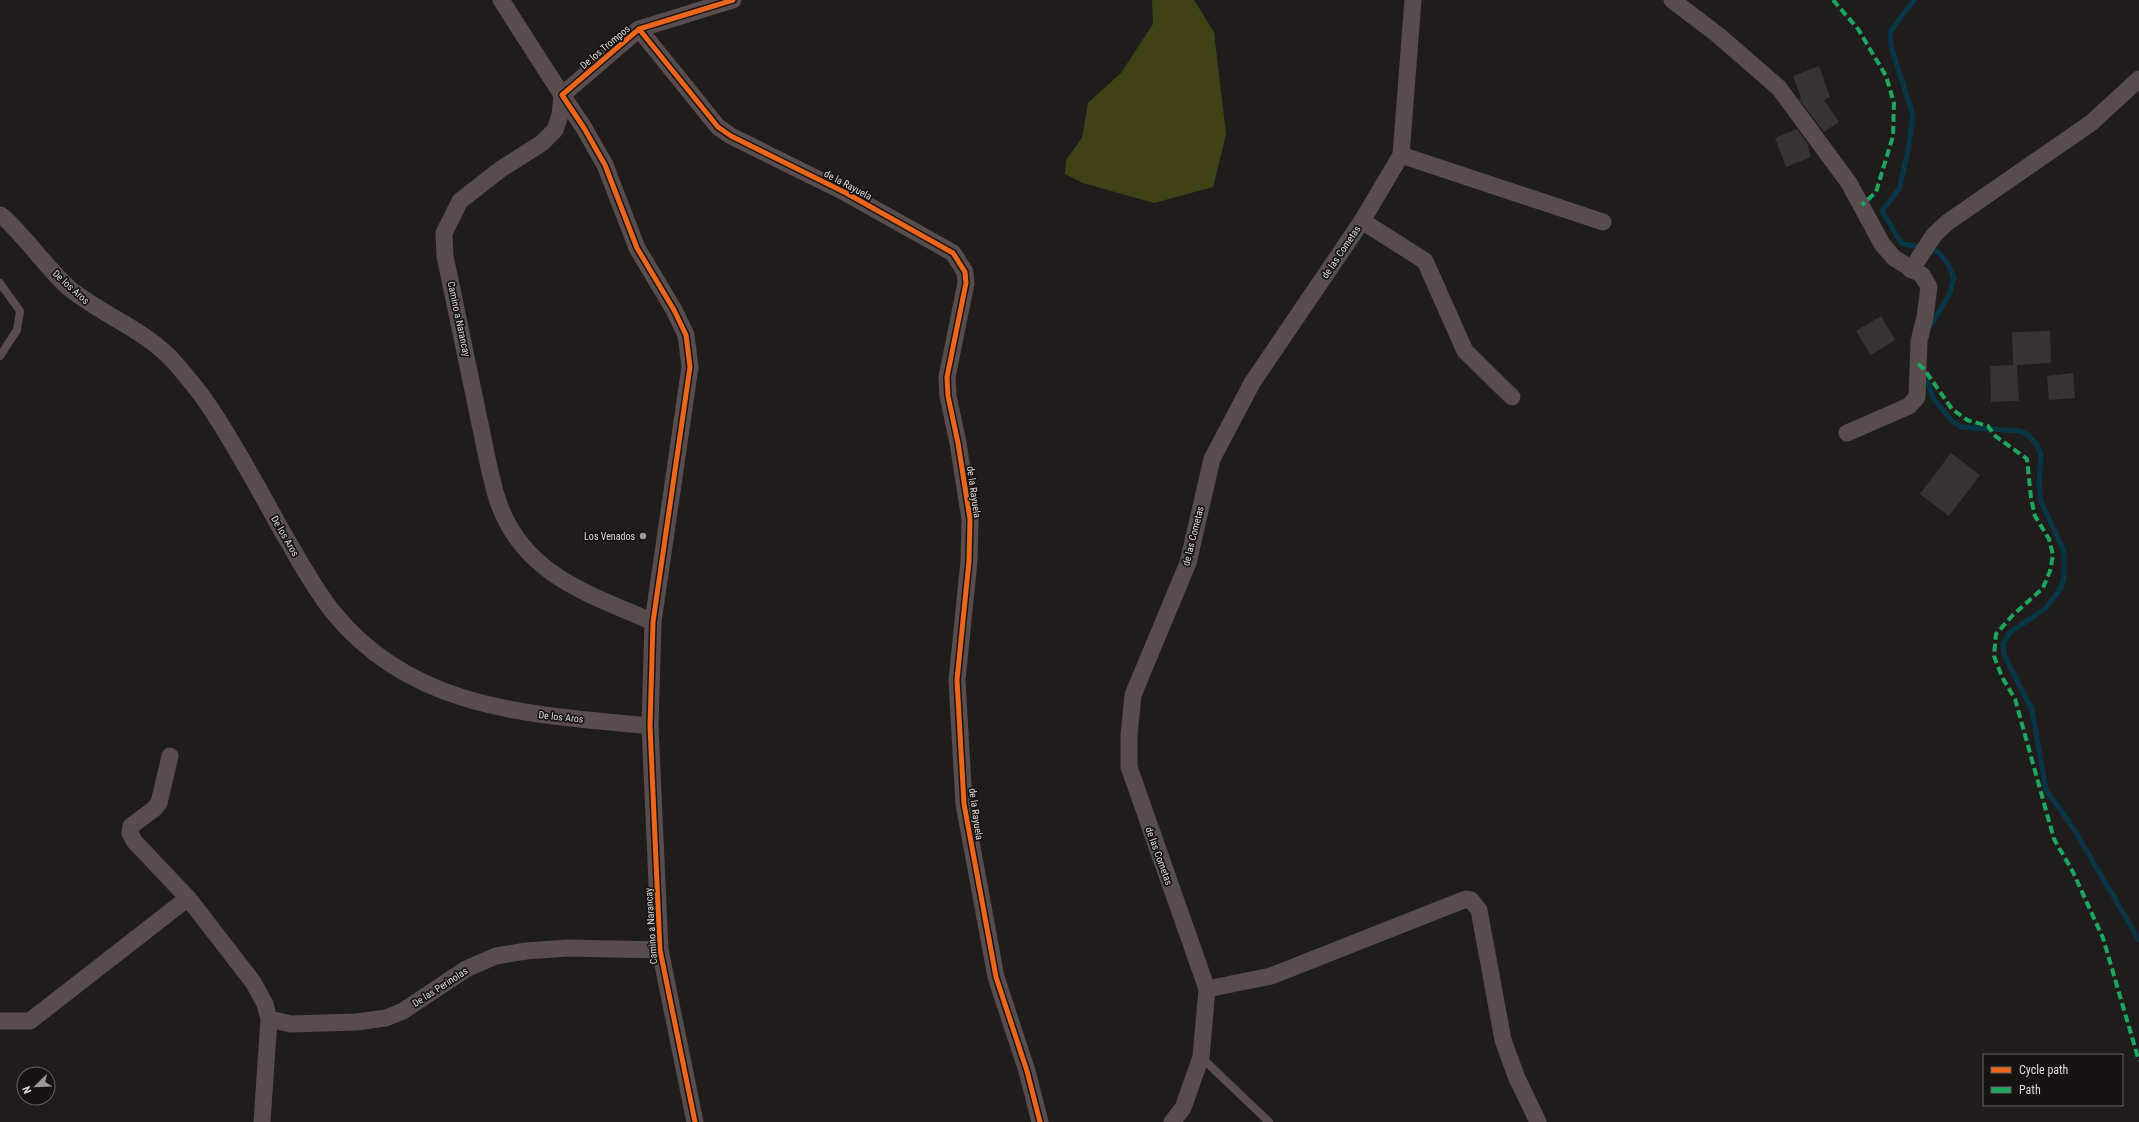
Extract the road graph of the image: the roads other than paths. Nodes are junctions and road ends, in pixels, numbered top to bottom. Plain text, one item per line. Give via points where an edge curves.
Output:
1 (500, 0) edge
2 (733, 0) edge
3 (1413, 0) edge
4 (1672, 0) edge
5 (639, 29) junction
6 (2139, 79) edge
7 (562, 95) junction
8 (1401, 155) junction
9 (0, 215) edge
10 (1362, 221) junction
11 (1603, 222) dead end
12 (1911, 270) junction
13 (0, 283) edge
14 (0, 356) edge
15 (1512, 397) dead end
16 (1847, 433) dead end
17 (653, 622) junction
18 (650, 726) junction
19 (170, 756) dead end
20 (188, 898) junction
21 (660, 950) junction
22 (1207, 989) junction
23 (269, 1019) junction
24 (0, 1021) edge
25 (1201, 1057) junction
26 (262, 1122) edge
27 (695, 1122) edge
28 (1040, 1122) edge
29 (1172, 1122) edge
30 (1269, 1122) edge
31 (1538, 1122) edge

1 - 7 street
2 - 5 street, De los Trompos
3 - 8 street, de las Cometas
4 - 12 street via 1718,35 1779,88 1849,183 1882,244 1894,258
5 - 7 street, De los Trompos
5 - 28 street, de la Rayuela via 718,127 953,252 965,272 966,283 947,377 948,396 970,519 969,561 957,680 964,804 996,977 1027,1071
6 - 12 street via 2092,123 1948,222 1934,235
7 - 17 street, Camino a Narancay via 605,165 637,248 686,335 690,367
7 - 17 street, Camino a Narancay via 555,130 542,143 501,169 460,201 444,233 445,256 490,472 499,505 513,533 533,559 563,582
8 - 10 street, de las Cometas
8 - 11 street
9 - 18 street, De los Aros via 61,281 85,301 146,337 174,362 210,407 302,566 334,613 365,645 390,665 420,683 459,698 535,714
10 - 15 street via 1425,261 1465,351
10 - 22 street, de las Cometas via 1252,383 1212,459 1188,563 1133,695 1128,735 1129,767
12 - 16 street via 1922,275 1929,287 1919,341 1917,397 1909,406
13 - 14 lane via 20,312 17,330
17 - 18 street, Camino a Narancay
18 - 21 street, Camino a Narancay
19 - 20 street via 159,803 132,826 130,833 134,841
20 - 23 street via 253,982 265,1004
20 - 24 street via 30,1021
21 - 23 street, De las Perinolas via 568,948 496,956 466,969 403,1011 386,1018 356,1022 291,1024
21 - 27 street, Camino a Narancay
22 - 25 street, de las Cometas
22 - 31 street via 1271,976 1466,899 1471,900 1479,910 1503,1040 1516,1076
23 - 26 street
25 - 29 street, de las Cometas via 1183,1108
25 - 30 lane

